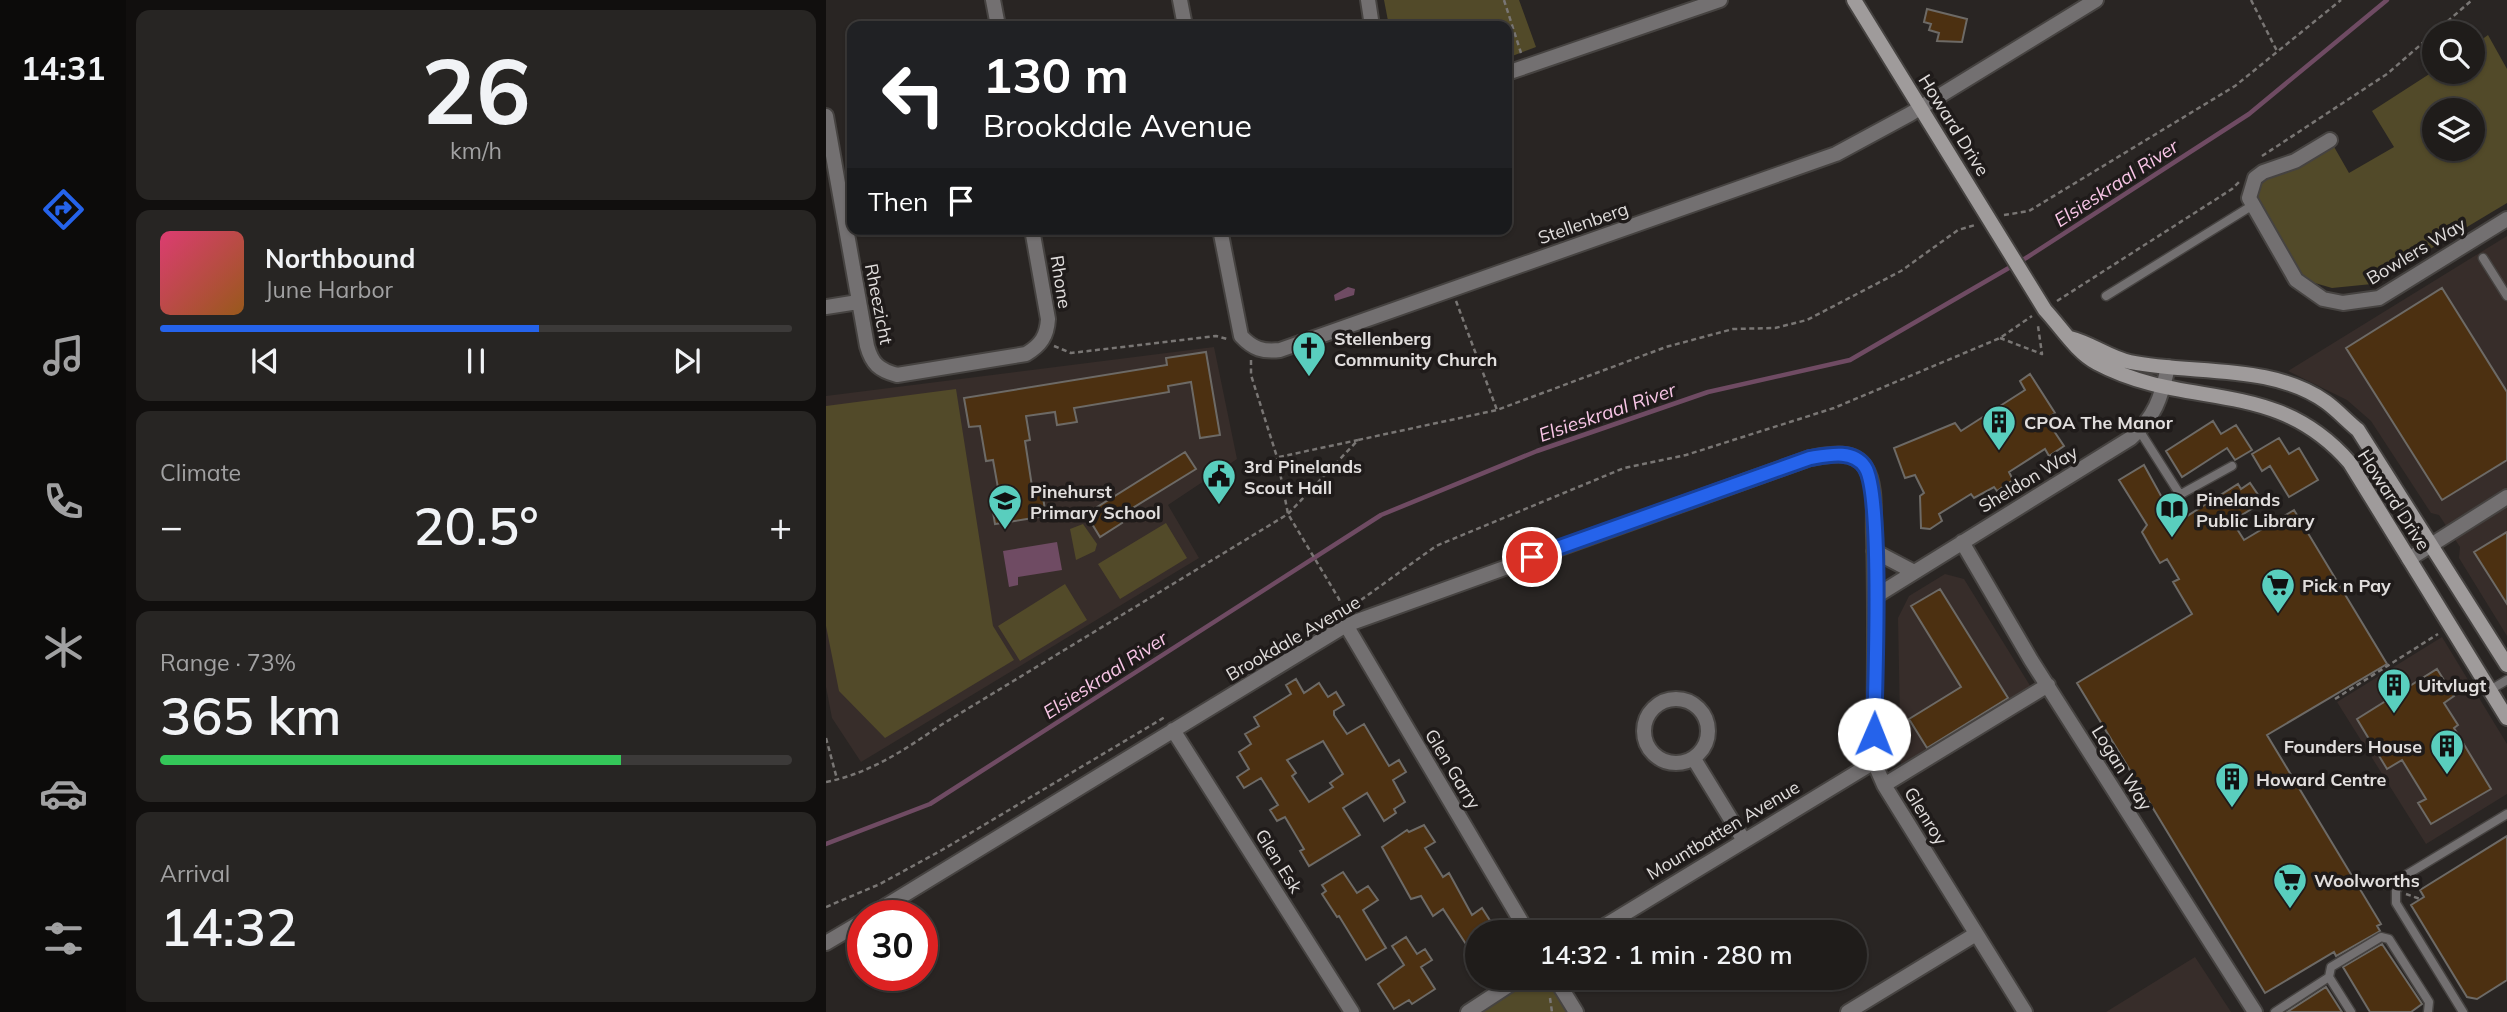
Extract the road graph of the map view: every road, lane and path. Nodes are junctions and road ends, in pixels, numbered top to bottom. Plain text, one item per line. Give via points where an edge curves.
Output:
1 (993, 0) edge
2 (1180, 0) edge
3 (1368, 0) edge
4 (1504, 0) edge
5 (1720, 0) edge
6 (1854, 0) edge
7 (2096, 0) edge
8 (2251, 0) edge
9 (2341, 0) edge
10 (997, 21) edge
11 (1184, 21) edge
12 (1371, 21) edge
13 (1511, 21) edge
14 (1512, 25) edge
15 (2278, 53) junction
16 (1525, 66) junction
17 (1512, 71) edge
18 (1920, 108) junction
19 (826, 116) edge
20 (2330, 140) dead end
21 (2253, 205) junction
22 (2507, 219) edge
23 (1995, 227) junction
24 (1033, 235) edge
25 (1221, 235) edge
26 (2483, 258) dead end
27 (1452, 289) junction
28 (2106, 296) dead end
29 (2507, 296) edge
30 (858, 302) junction
31 (826, 307) edge
32 (2000, 338) junction
33 (2070, 338) junction
34 (1227, 340) dead end
35 (1043, 341) junction
36 (1251, 347) junction
37 (2168, 367) junction
38 (2164, 387) junction
39 (1497, 410) junction
40 (2139, 430) junction
41 (1358, 440) junction
42 (1852, 456) joint
43 (1277, 457) junction
44 (2232, 466) dead end
45 (2507, 497) edge
46 (1288, 514) junction
47 (1962, 542) junction
48 (2432, 544) junction
49 (1874, 551) junction
50 (2409, 559) junction
51 (1914, 572) junction
52 (1875, 596) junction
53 (1346, 625) junction
54 (2441, 633) dead end
55 (2507, 665) edge
56 (2507, 680) edge
57 (2048, 685) junction
58 (2490, 690) junction
59 (2335, 699) dead end
60 (1165, 717) dead end
61 (2507, 718) edge
62 (1173, 730) junction
63 (826, 738) edge
64 (1694, 759) junction
65 (1874, 762) junction
66 (837, 780) junction
67 (826, 782) edge
68 (1884, 785) junction
69 (2507, 814) edge
70 (1743, 839) junction
71 (896, 900) edge
72 (826, 907) edge
73 (1520, 920) edge
74 (1614, 920) edge
75 (847, 930) edge
76 (1976, 934) junction
77 (826, 943) edge
78 (2329, 977) junction
79 (1502, 990) edge
80 (1562, 990) edge
81 (2287, 1009) edge
82 (1352, 1012) edge
83 (1468, 1012) edge
84 (1576, 1012) edge
85 (1848, 1012) edge
86 (2025, 1012) edge
87 (2255, 1012) edge
88 (2275, 1012) edge
89 (2351, 1012) edge
90 (2428, 1012) edge
91 (2463, 1012) edge

1 - 10 street
2 - 11 street
3 - 12 street
4 - 13 path
5 - 16 street
6 - 18 street, Howard Drive
7 - 18 street, Stellenberg
8 - 15 path
9 - 15 path
14 - 16 path
15 - 23 path via 2235,86
16 - 17 street
18 - 23 street, Howard Drive
18 - 27 street, Stellenberg via 1836,154
19 - 30 street, Rheezicht
20 - 21 street via 2255,178 2249,198
21 - 22 street, Bowlers Way via 2296,280 2323,299 2343,303 2379,298
21 - 28 lane
23 - 33 street, Howard Drive via 2045,310
23 - 39 path via 1958,230 1901,271 1807,320 1775,328 1733,330 1666,347
24 - 35 street, Rhone via 1048,319
25 - 36 street via 1236,323
26 - 29 lane
27 - 36 street, Stellenberg via 1280,350
27 - 39 path
30 - 31 street
30 - 35 street, Rheezicht via 871,361 882,371 897,374 1027,354
32 - 32 path via 2042,354 2036,314
32 - 46 path via 1834,408 1686,455 1623,468 1436,546 1343,613
33 - 37 street, Howard Drive via 2127,362
33 - 38 street, Howard Drive via 2095,362
34 - 35 path via 1216,336 1071,353
36 - 43 path via 1251,374
37 - 38 street, Sheldon Way
37 - 48 street, Howard Drive via 2269,379 2325,401 2358,430
38 - 40 street, Sheldon Way via 2154,414
38 - 50 street, Howard Drive via 2258,402 2310,426 2350,463
39 - 41 path
40 - 44 lane via 2179,493
40 - 47 street, Sheldon Way
41 - 43 path
41 - 46 path
42 - 49 street, Glenroy via 1865,466 1872,487
42 - 53 street, Brookdale Avenue via 1810,458
43 - 46 path
45 - 48 street
46 - 66 path via 889,760
47 - 51 street, Sheldon Way
47 - 57 street, Logan Way
48 - 50 street
48 - 55 street, Howard Drive
49 - 51 street
49 - 52 street, Glenroy
50 - 58 street, Howard Drive
51 - 52 street, Sheldon Way
52 - 65 street, Glenroy
53 - 62 street, Brookdale Avenue
53 - 73 street, Glen Garry
54 - 59 path
56 - 58 lane
57 - 68 street
57 - 87 street, Logan Way
58 - 61 street, Howard Drive
60 - 72 path via 942,850
62 - 71 street, Brookdale Avenue
62 - 82 street, Glen Esk
63 - 66 path
64 - 64 street via 1670,764 1650,750 1644,727 1659,704 1678,699 1701,710 1709,736
64 - 70 street
65 - 68 street, Glenroy
65 - 70 street, Mountbatten Avenue
66 - 67 path
68 - 76 street, Glenroy
69 - 91 lane via 2406,876 2396,891 2396,903
70 - 74 street, Mountbatten Avenue
75 - 77 street
76 - 85 street
76 - 86 street, Glenroy
78 - 81 lane
78 - 89 lane
78 - 90 lane via 2331,967 2386,937 2429,1002
79 - 83 street
80 - 84 street
81 - 88 lane

